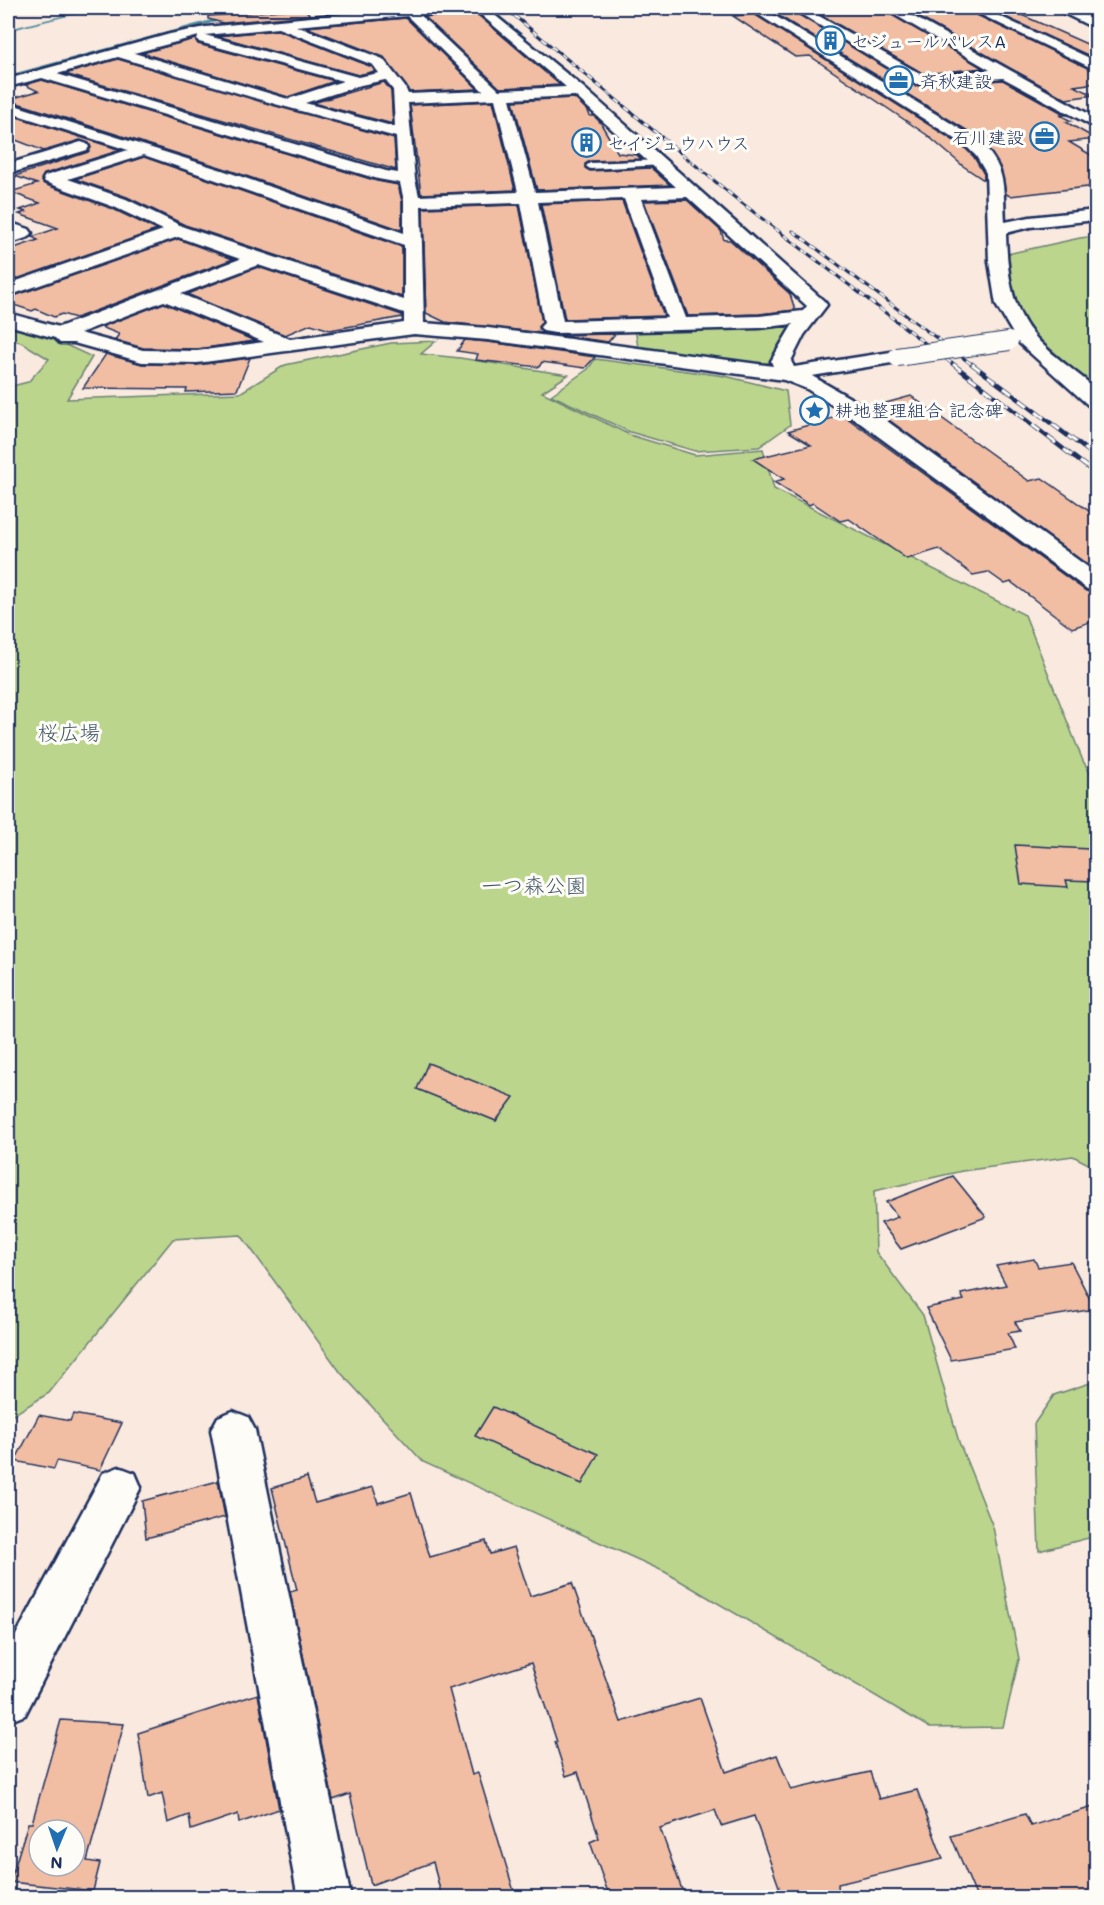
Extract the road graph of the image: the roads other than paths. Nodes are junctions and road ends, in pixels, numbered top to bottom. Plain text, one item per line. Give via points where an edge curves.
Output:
1 (449, 8) edge
2 (479, 8) edge
3 (889, 8) edge
4 (973, 8) edge
5 (1059, 8) edge
6 (800, 10) edge
7 (825, 10) dead end
8 (409, 11) junction
9 (760, 11) edge
10 (281, 25) junction
11 (1096, 25) edge
12 (188, 35) junction
13 (120, 53) junction
14 (1095, 68) edge
15 (1068, 70) dead end
16 (1034, 73) dead end
17 (42, 74) junction
18 (1009, 74) junction
19 (389, 75) junction
20 (358, 81) junction
21 (8, 83) edge
22 (579, 91) junction
23 (499, 96) junction
24 (402, 99) junction
25 (293, 102) junction
26 (9, 108) edge
27 (1096, 124) edge
28 (213, 126) junction
29 (192, 133) dead end
30 (404, 134) junction
31 (108, 139) junction
32 (161, 142) dead end
33 (142, 149) junction
34 (660, 163) junction
35 (590, 166) dead end
36 (8, 168) edge
37 (407, 179) junction
38 (251, 186) junction
39 (691, 192) junction
40 (630, 194) junction
41 (277, 195) junction
42 (224, 196) dead end
43 (528, 197) junction
44 (411, 201) junction
45 (246, 205) dead end
46 (1096, 215) edge
47 (8, 227) edge
48 (998, 230) junction
49 (178, 231) junction
50 (8, 239) edge
51 (412, 242) junction
52 (257, 259) junction
53 (8, 291) edge
54 (164, 294) junction
55 (808, 316) junction
56 (8, 319) edge
57 (414, 319) junction
58 (679, 324) junction
59 (555, 327) junction
60 (61, 333) junction
61 (488, 334) junction
62 (1017, 340) junction
63 (288, 344) junction
64 (567, 345) junction
65 (788, 374) junction
66 (1096, 400) edge
67 (1096, 584) edge
68 (233, 1430) dead end
69 (119, 1487) dead end
70 (8, 1698) edge
71 (325, 1898) edge

1 - 8 street
2 - 22 street
3 - 18 street
4 - 14 street
5 - 11 street
6 - 7 street
6 - 9 street
6 - 18 street via 921,81
8 - 10 street
8 - 23 street
9 - 48 street via 971,142 994,173
10 - 12 street
10 - 19 street via 378,62
12 - 13 street
12 - 20 street
13 - 17 street
13 - 25 street
14 - 15 street
16 - 18 street
17 - 21 street
17 - 28 street
18 - 27 street
19 - 20 street
19 - 24 street
20 - 25 street
22 - 23 street
22 - 34 street
23 - 24 street
23 - 43 street
24 - 30 street
25 - 28 street
25 - 30 street
26 - 31 street
28 - 29 street
28 - 37 street via 384,176
30 - 37 street
31 - 33 street
31 - 36 street
32 - 33 street
33 - 38 street
33 - 49 street via 51,179 120,203
34 - 35 lane
34 - 39 street
37 - 44 street
38 - 41 street
38 - 42 street
39 - 40 street
39 - 55 street via 817,305
40 - 43 street
40 - 58 street
41 - 45 street
41 - 51 street
43 - 44 street
43 - 59 street
44 - 51 street
46 - 48 street via 1030,222
47 - 50 street via 23,233
48 - 62 street via 998,262
49 - 52 street
49 - 53 street
51 - 57 street
52 - 54 street
52 - 57 street
54 - 60 street
54 - 63 street
55 - 58 street
55 - 65 street via 781,361
56 - 60 street
57 - 61 street
57 - 63 street
58 - 59 street
59 - 61 street
60 - 63 street via 141,356 197,357
60 - 64 street via 75,348 140,364 173,367 410,336
61 - 64 street
62 - 65 street, bridge
62 - 66 street
64 - 65 street
65 - 67 street via 868,418
68 - 71 street
69 - 70 street

